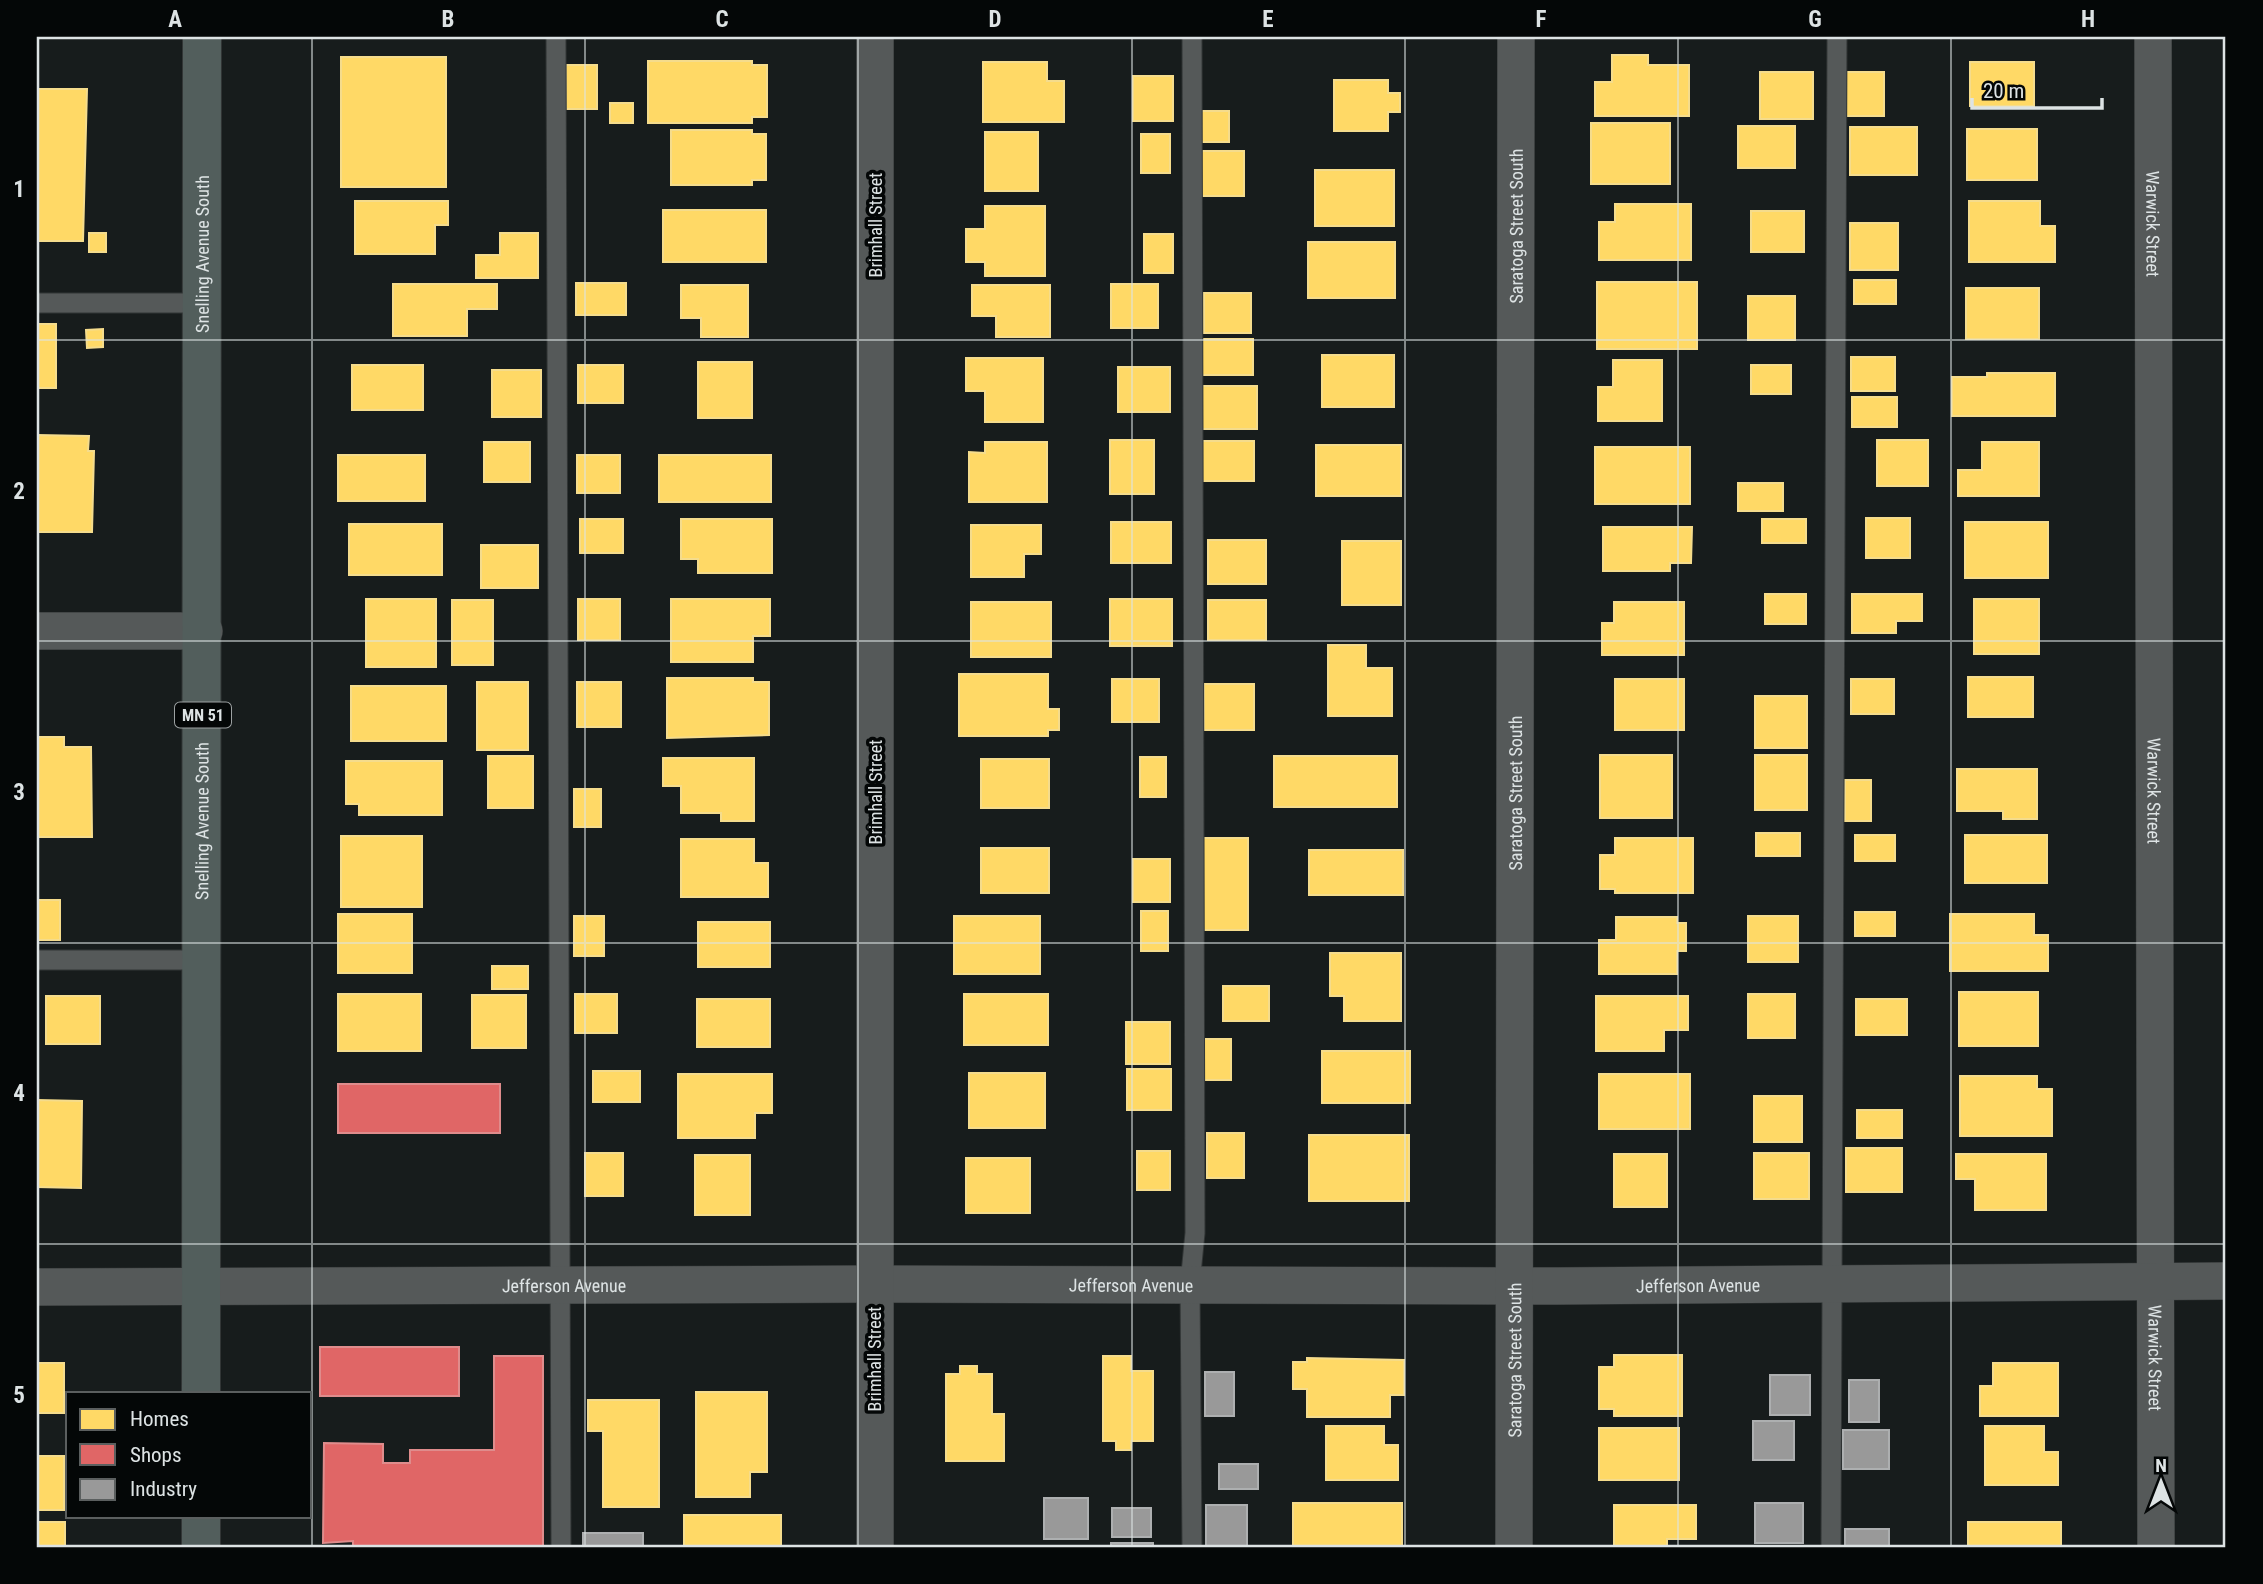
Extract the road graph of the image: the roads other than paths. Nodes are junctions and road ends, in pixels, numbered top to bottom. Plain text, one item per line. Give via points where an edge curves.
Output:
1 (202, 37) edge
2 (556, 37) edge
3 (875, 37) edge
4 (1192, 37) edge
5 (1516, 37) edge
6 (1837, 37) edge
7 (2153, 37) edge
8 (37, 303) edge
9 (203, 303) junction
10 (37, 631) edge
11 (204, 631) junction
12 (37, 960) edge
13 (202, 960) junction
14 (2156, 1280) junction
15 (2226, 1281) edge
16 (1831, 1283) junction
17 (874, 1284) junction
18 (1189, 1284) junction
19 (201, 1285) junction
20 (1514, 1285) junction
21 (37, 1287) edge
22 (560, 1287) junction
23 (201, 1392) edge
24 (201, 1518) edge
25 (201, 1547) edge
26 (561, 1547) edge
27 (875, 1547) edge
28 (1192, 1547) edge
29 (1514, 1547) edge
30 (1831, 1547) edge
31 (2156, 1547) edge

1 - 9 main road, Snelling Avenue South / MN 51
2 - 22 lane
3 - 17 street, Brimhall Street
4 - 18 lane via 1195,1233
5 - 20 street, Saratoga Street South
6 - 16 lane
7 - 14 street, Warwick Street
8 - 9 lane
9 - 11 main road, Snelling Avenue South / MN 51
10 - 11 street
11 - 13 main road, Snelling Avenue South / MN 51
12 - 13 lane
13 - 19 main road, Snelling Avenue South / MN 51
14 - 15 street, Jefferson Avenue
14 - 16 street, Jefferson Avenue
14 - 31 street, Warwick Street
16 - 20 street, Jefferson Avenue
16 - 30 lane
17 - 18 street, Jefferson Avenue
17 - 22 street, Jefferson Avenue
17 - 27 street, Brimhall Street
18 - 20 street, Jefferson Avenue
18 - 28 lane
19 - 21 street, Jefferson Avenue
19 - 22 street, Jefferson Avenue
19 - 23 main road, Snelling Avenue South / MN 51
20 - 29 street, Saratoga Street South
22 - 26 lane
24 - 25 main road

